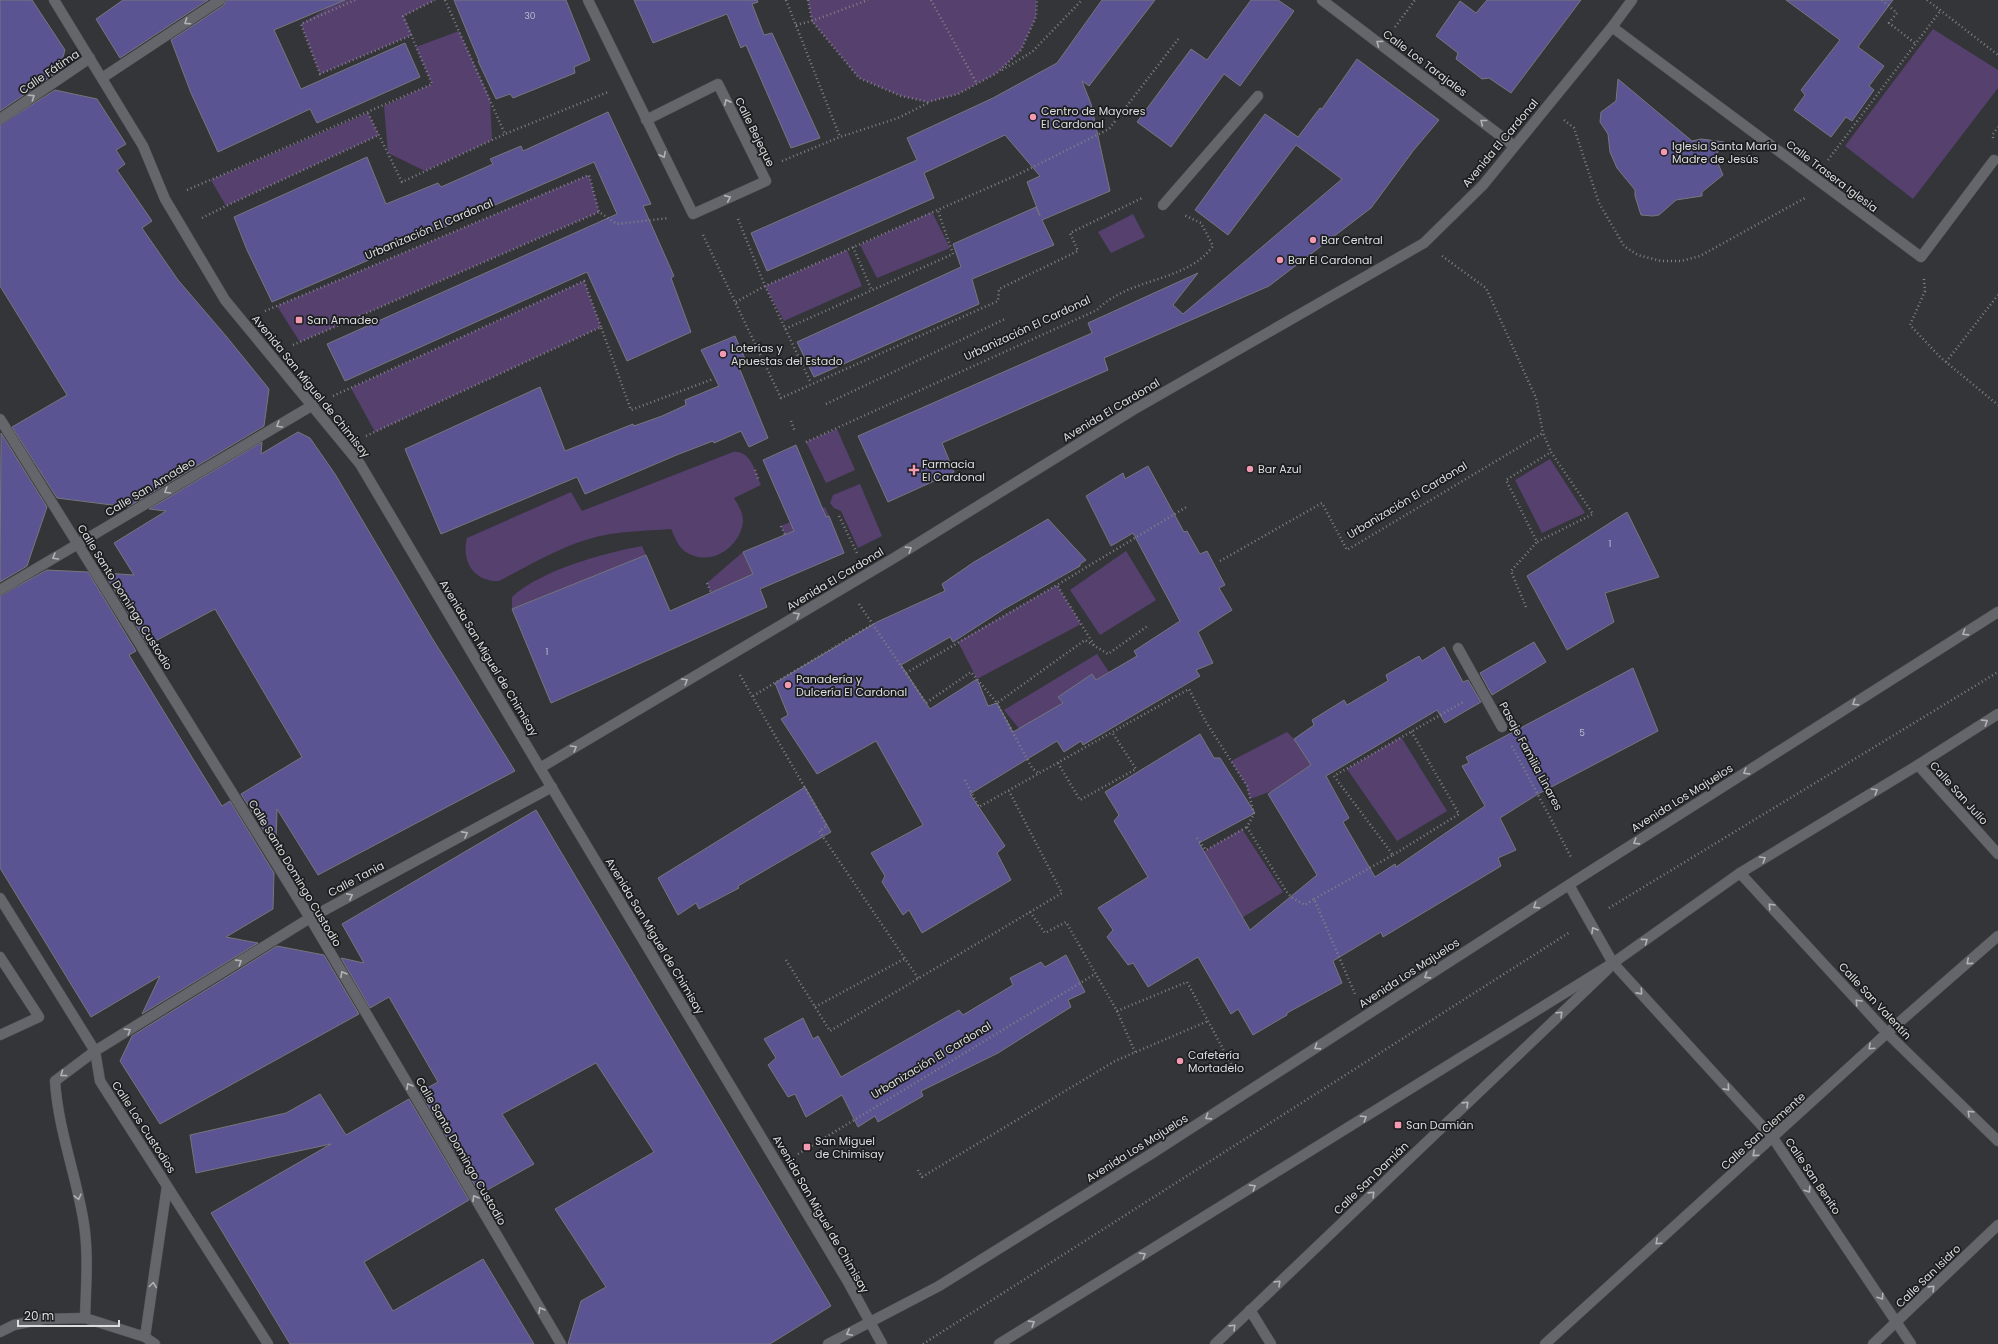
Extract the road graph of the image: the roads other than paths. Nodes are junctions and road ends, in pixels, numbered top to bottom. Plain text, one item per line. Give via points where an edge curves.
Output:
1 (54, 0) edge
2 (220, 0) edge
3 (588, 0) edge
4 (1322, 0) edge
5 (1632, 0) edge
6 (1612, 27) junction
7 (90, 58) junction
8 (102, 78) junction
9 (1258, 96) dead end
10 (0, 118) edge
11 (646, 120) junction
12 (1514, 146) junction
13 (1994, 160) dead end
14 (1163, 205) road end
15 (313, 405) junction
16 (0, 419) edge
17 (78, 544) junction
18 (0, 590) edge
19 (1998, 612) edge
20 (1458, 648) dead end
21 (1998, 714) edge
22 (1502, 727) road end
23 (1918, 765) junction
24 (540, 768) junction
25 (552, 787) junction
26 (1998, 854) edge
27 (1740, 873) junction
28 (1569, 885) junction
29 (0, 898) edge
30 (310, 918) junction
31 (1998, 936) edge
32 (0, 957) edge
33 (1613, 964) junction
34 (1887, 1033) junction
35 (0, 1035) edge
36 (95, 1051) junction
37 (1773, 1138) junction
38 (1998, 1141) edge
39 (167, 1186) junction
40 (1998, 1225) edge
41 (1250, 1310) junction
42 (85, 1318) junction
43 (1898, 1322) junction
44 (870, 1323) junction
45 (0, 1332) edge
46 (145, 1337) junction
47 (155, 1344) edge
48 (268, 1344) edge
49 (561, 1344) edge
50 (828, 1344) edge
51 (882, 1344) edge
52 (999, 1344) edge
53 (1215, 1344) edge
54 (1271, 1344) edge
55 (1544, 1344) edge
56 (1873, 1344) edge
57 (1911, 1344) edge

1 - 7 street, Avenida San Miguel de Chimisay
2 -> 8 street
3 - 11 street
12 -> 4 street, Calle Los Tarajales
5 - 6 street, Avenida El Cardonal
6 - 12 street, Avenida El Cardonal
6 - 13 street, Calle Trasera Iglesia via 1921,257
7 - 8 street, Avenida San Miguel de Chimisay
10 -> 7 street, Calle Fátima
8 - 15 street, Avenida San Miguel de Chimisay via 143,146 165,199 225,300
9 - 14 street
11 -> 11 street, Calle Bejeque via 693,214 766,181 718,84
24 -> 12 street, Avenida El Cardonal via 846,586 1133,410 1424,243 1484,185
15 -> 17 street, Calle San Amadeo
15 - 24 street, Avenida San Miguel de Chimisay via 360,464
16 - 17 street, Calle Santo Domingo Custodio
17 -> 18 street, Calle San Amadeo
17 - 30 street, Calle Santo Domingo Custodio
19 -> 28 street, Avenida Los Majuelos
20 - 22 street, Pasaje Familia Linares
23 -> 21 street
23 - 26 street, Calle San Julio
27 -> 23 street
24 - 25 street, Avenida San Miguel de Chimisay
30 -> 25 street, Calle Tania
25 - 44 street, Avenida San Miguel de Chimisay
33 -> 27 street
34 -> 27 street, Calle San Valentín
33 -> 28 street, Calle San Benito
28 -> 44 street, Avenida Los Majuelos via 1151,1154 940,1286
29 - 36 street, Calle Los Custodios
36 -> 30 street, Calle Tania
49 -> 30 street, Calle Santo Domingo Custodio
31 -> 34 street, Calle San Clemente
32 - 35 street via 39,1017
33 -> 37 street, Calle San Benito
41 -> 33 street, Calle San Damián
52 -> 33 street
34 -> 37 street, Calle San Clemente
38 -> 34 street, Calle San Valentín
36 - 39 street, Calle Los Custodios via 100,1081
36 -> 42 street, Calle Tania via 54,1081 57,1108 86,1237
37 -> 43 street, Calle San Benito
37 -> 55 street, Calle San Clemente
46 -> 39 street
39 - 48 street, Calle Los Custodios
43 -> 40 street, Calle San Isidro
53 -> 41 street, Calle San Damián
41 - 54 street
42 - 45 street via 43,1319 14,1325
42 - 46 street
43 - 56 street, Calle San Isidro
43 - 57 street, Calle San Benito
44 -> 50 street, Avenida Los Majuelos
44 - 51 street, Avenida San Miguel de Chimisay
46 - 47 street

